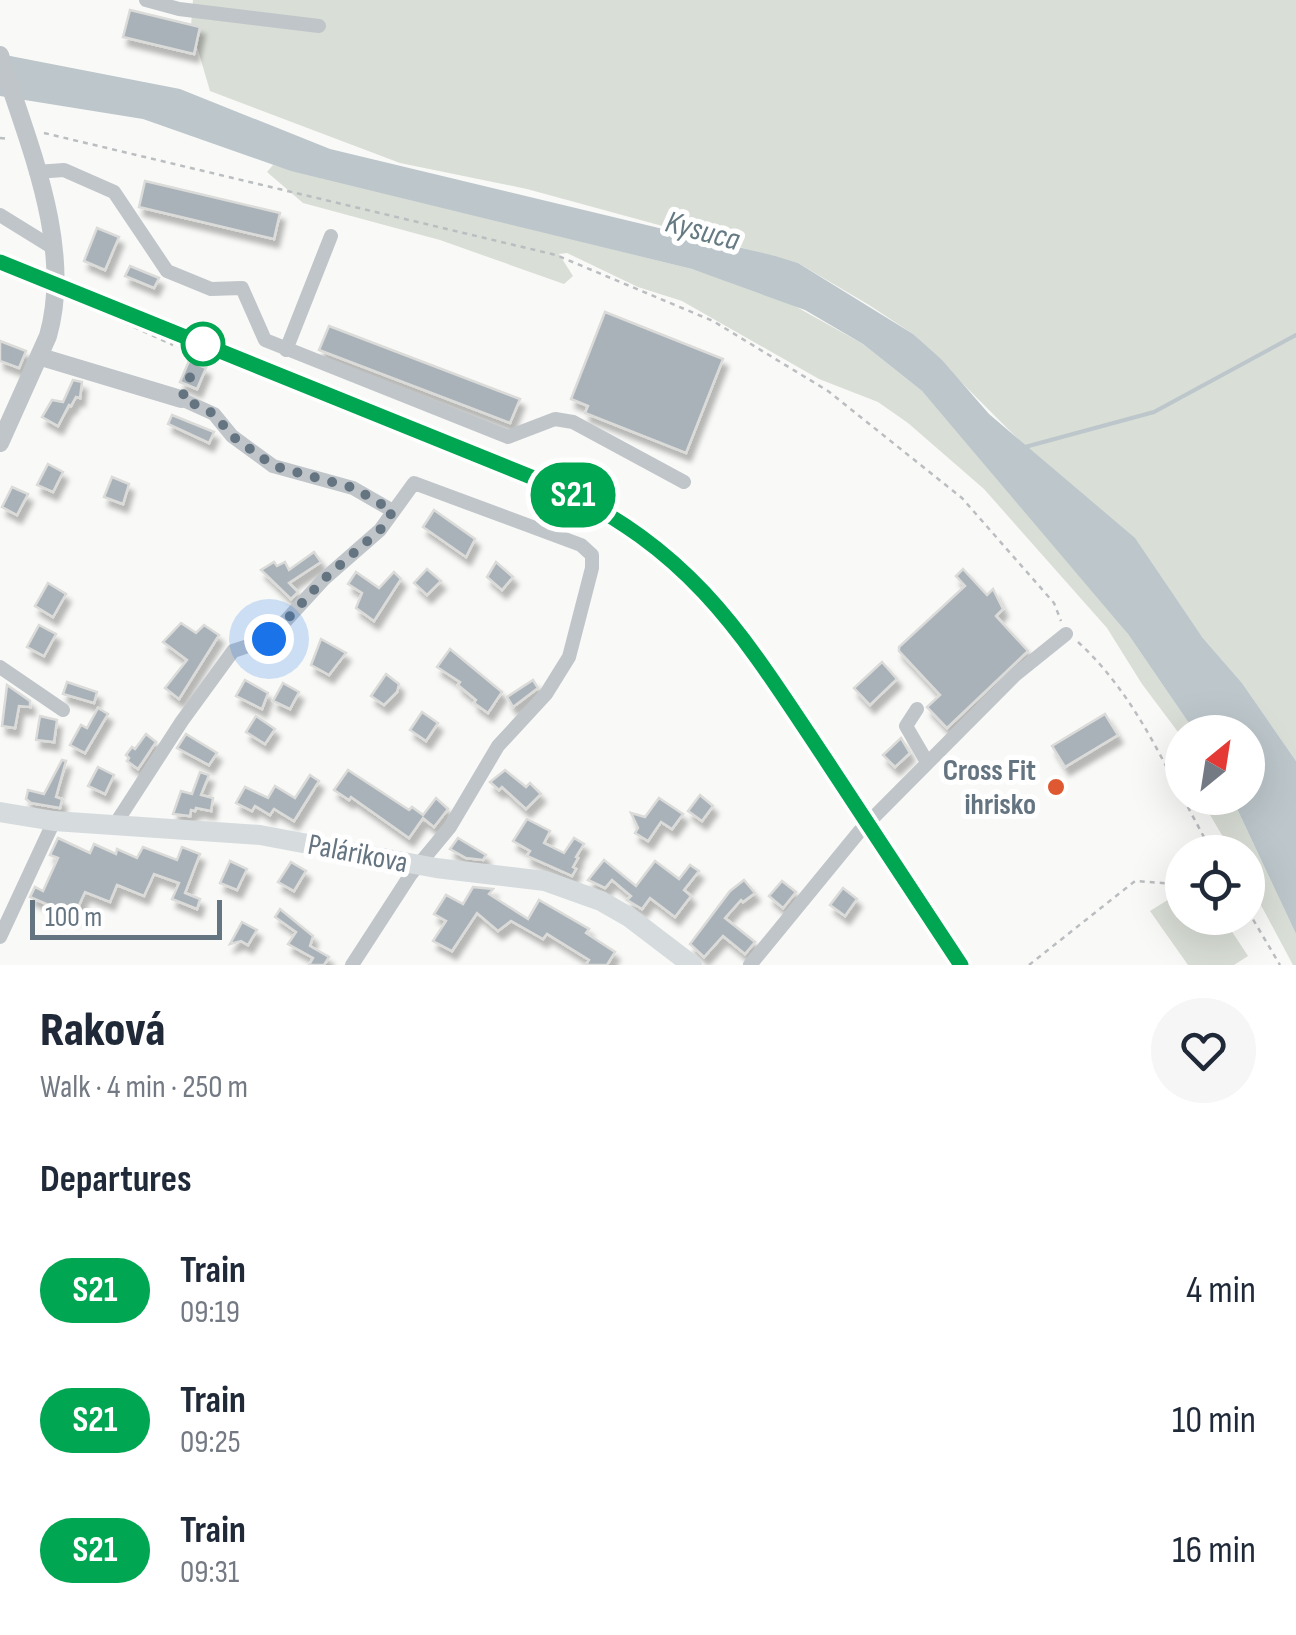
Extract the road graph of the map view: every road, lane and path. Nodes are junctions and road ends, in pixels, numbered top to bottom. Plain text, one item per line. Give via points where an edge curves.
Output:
1 (146, 0) edge
2 (318, 26) dead end
3 (0, 55) edge
4 (22, 128) junction
5 (36, 172) junction
6 (0, 215) edge
7 (331, 236) dead end
8 (55, 249) junction
9 (56, 289) junction
10 (173, 344) dead end
11 (286, 350) junction
12 (41, 357) junction
13 (182, 398) joint
14 (0, 442) edge
15 (684, 482) dead end
16 (393, 511) junction
17 (1066, 634) junction
18 (0, 667) edge
19 (917, 708) dead end
20 (63, 710) dead end
21 (928, 762) junction
22 (1165, 763) edge
23 (0, 812) edge
24 (54, 821) junction
25 (114, 826) junction
26 (419, 864) junction
27 (1165, 883) edge
28 (1262, 935) edge
29 (0, 937) edge
30 (352, 965) edge
31 (692, 965) edge
32 (750, 965) edge
33 (1030, 965) edge
34 (1280, 965) edge

1 - 2 street
3 - 4 street
4 - 5 street
4 - 17 path via 556,254 713,322 828,391 962,498 1054,604
5 - 8 street
5 - 11 street via 64,170 114,192 168,271 211,289 242,288 264,340
6 - 8 street
7 - 11 street
8 - 9 street
9 - 10 path
9 - 12 street
11 - 15 street via 508,437 555,419 572,422
12 - 13 street
12 - 14 street
13 - 16 street via 214,414 274,466 354,488
16 - 25 street via 269,639 233,652
16 - 26 street via 414,483 563,537 592,555 569,657 546,694 498,746
17 - 21 street
17 - 22 path via 1108,670
18 - 20 street
19 - 21 street via 906,726
21 - 32 street via 859,832
23 - 24 main road, Palárikova
24 - 25 main road, Palárikova
24 - 29 street
25 - 26 main road, Palárikova via 260,834
26 - 30 street
26 - 31 main road, Palárikova via 572,888 628,917
27 - 33 path via 1135,881
28 - 34 path

